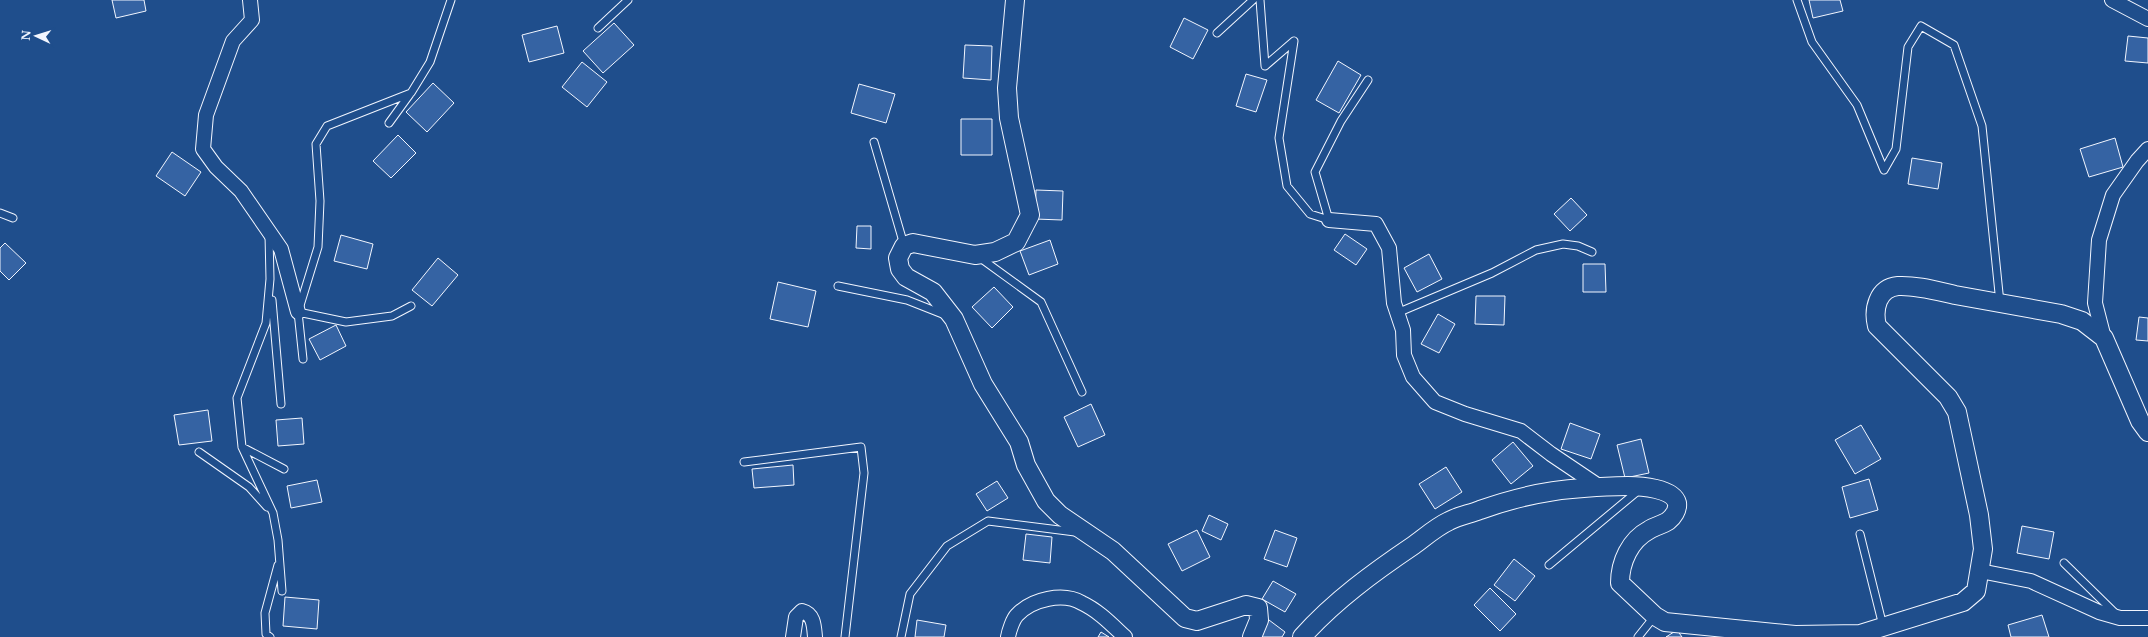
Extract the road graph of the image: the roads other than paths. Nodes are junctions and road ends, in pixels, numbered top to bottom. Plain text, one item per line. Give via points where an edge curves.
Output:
1 (250, 0) edge
2 (451, 0) edge
3 (628, 0) edge
4 (1015, 0) edge
5 (1253, 0) edge
6 (1260, 0) edge
7 (1796, 0) edge
8 (2112, 0) edge
9 (2148, 19) edge
10 (598, 28) dead end
11 (1217, 34) dead end
12 (1368, 80) dead end
13 (411, 93) junction
14 (390, 123) dead end
15 (874, 142) dead end
16 (2148, 149) edge
17 (0, 213) edge
18 (13, 218) dead end
19 (1329, 220) junction
20 (269, 231) junction
21 (904, 246) junction
22 (1592, 252) dead end
23 (976, 255) junction
24 (270, 280) junction
25 (838, 286) dead end
26 (2000, 303) junction
27 (411, 306) dead end
28 (298, 312) junction
29 (1397, 313) junction
30 (954, 318) junction
31 (2104, 338) junction
32 (303, 359) dead end
33 (1082, 392) dead end
34 (280, 404) dead end
35 (2145, 423) edge
36 (242, 447) junction
37 (199, 452) dead end
38 (744, 462) dead end
39 (284, 469) dead end
40 (1644, 486) junction
41 (1600, 487) junction
42 (273, 513) junction
43 (1087, 533) junction
44 (1860, 534) dead end
45 (280, 561) junction
46 (2064, 563) dead end
47 (1549, 565) dead end
48 (1980, 572) junction
49 (282, 591) dead end
50 (1655, 616) junction
51 (2120, 618) junction
52 (2148, 618) edge
53 (1883, 626) junction
54 (270, 637) edge
55 (793, 637) edge
56 (815, 637) edge
57 (845, 637) edge
58 (901, 637) edge
59 (1008, 637) edge
60 (1126, 637) edge
61 (1252, 637) edge
62 (1302, 637) edge
63 (1638, 637) edge

1 - 20 street via 252,20 233,41 206,115 203,149 241,192
2 - 13 lane via 430,62
3 - 10 lane
4 - 23 street via 1007,88 1009,118 1030,215 1016,242 995,252
5 - 11 lane
6 - 19 lane via 1265,66 1294,41 1279,138 1287,186 1310,214
7 - 26 lane via 1812,42 1857,105 1884,170 1896,149 1908,47 1921,26 1954,45 1982,126
8 - 9 street
12 - 19 lane via 1341,121 1315,172
13 - 14 lane
13 - 28 lane via 327,126 316,144 320,202 318,246
15 - 21 lane
16 - 31 street via 2113,195 2099,240 2095,303
17 - 18 lane
19 - 29 street via 1376,224 1389,248
20 - 24 lane
20 - 28 street via 281,249
21 - 23 street via 914,243
21 - 30 street via 898,258 900,269 906,277 933,292
22 - 29 lane via 1578,246 1562,244 1536,250 1492,273
23 - 33 lane via 1040,302
24 - 34 lane
24 - 36 lane via 266,323 237,398
25 - 30 lane via 907,300
26 - 31 street via 2061,314 2082,321
26 - 48 street via 1897,286 1886,291 1878,300 1874,313 1877,326 1948,397 1957,412 1984,549
27 - 28 lane via 392,316 346,322
28 - 32 lane
29 - 41 street via 1403,330 1404,355 1413,377 1435,402 1521,431
30 - 43 street via 983,384 1019,442 1026,464 1046,502
31 - 35 street
36 - 39 lane
36 - 42 lane
37 - 42 lane via 249,487
38 - 57 lane via 862,447 864,473
40 - 41 street
40 - 47 lane
40 - 50 street via 1673,496 1677,503 1676,512 1668,521 1648,530 1635,541 1625,556 1620,583
41 - 62 street via 1556,490 1516,497 1448,521 1366,577
42 - 45 lane
43 - 58 lane via 988,521 947,546 910,594
43 - 61 street via 1113,550 1185,618 1196,621 1246,605 1258,608 1260,620
44 - 53 lane
45 - 49 lane
45 - 54 lane via 265,613 266,634
46 - 51 lane
48 - 51 street via 2031,581 2099,612
48 - 53 street via 1976,591 1963,602
50 - 53 street via 1665,622 1795,635 1860,634
50 - 63 lane
51 - 52 street
55 - 56 street via 793,624 802,611 813,621
59 - 60 street via 1016,615 1032,604 1050,598 1069,598 1081,602 1095,610

